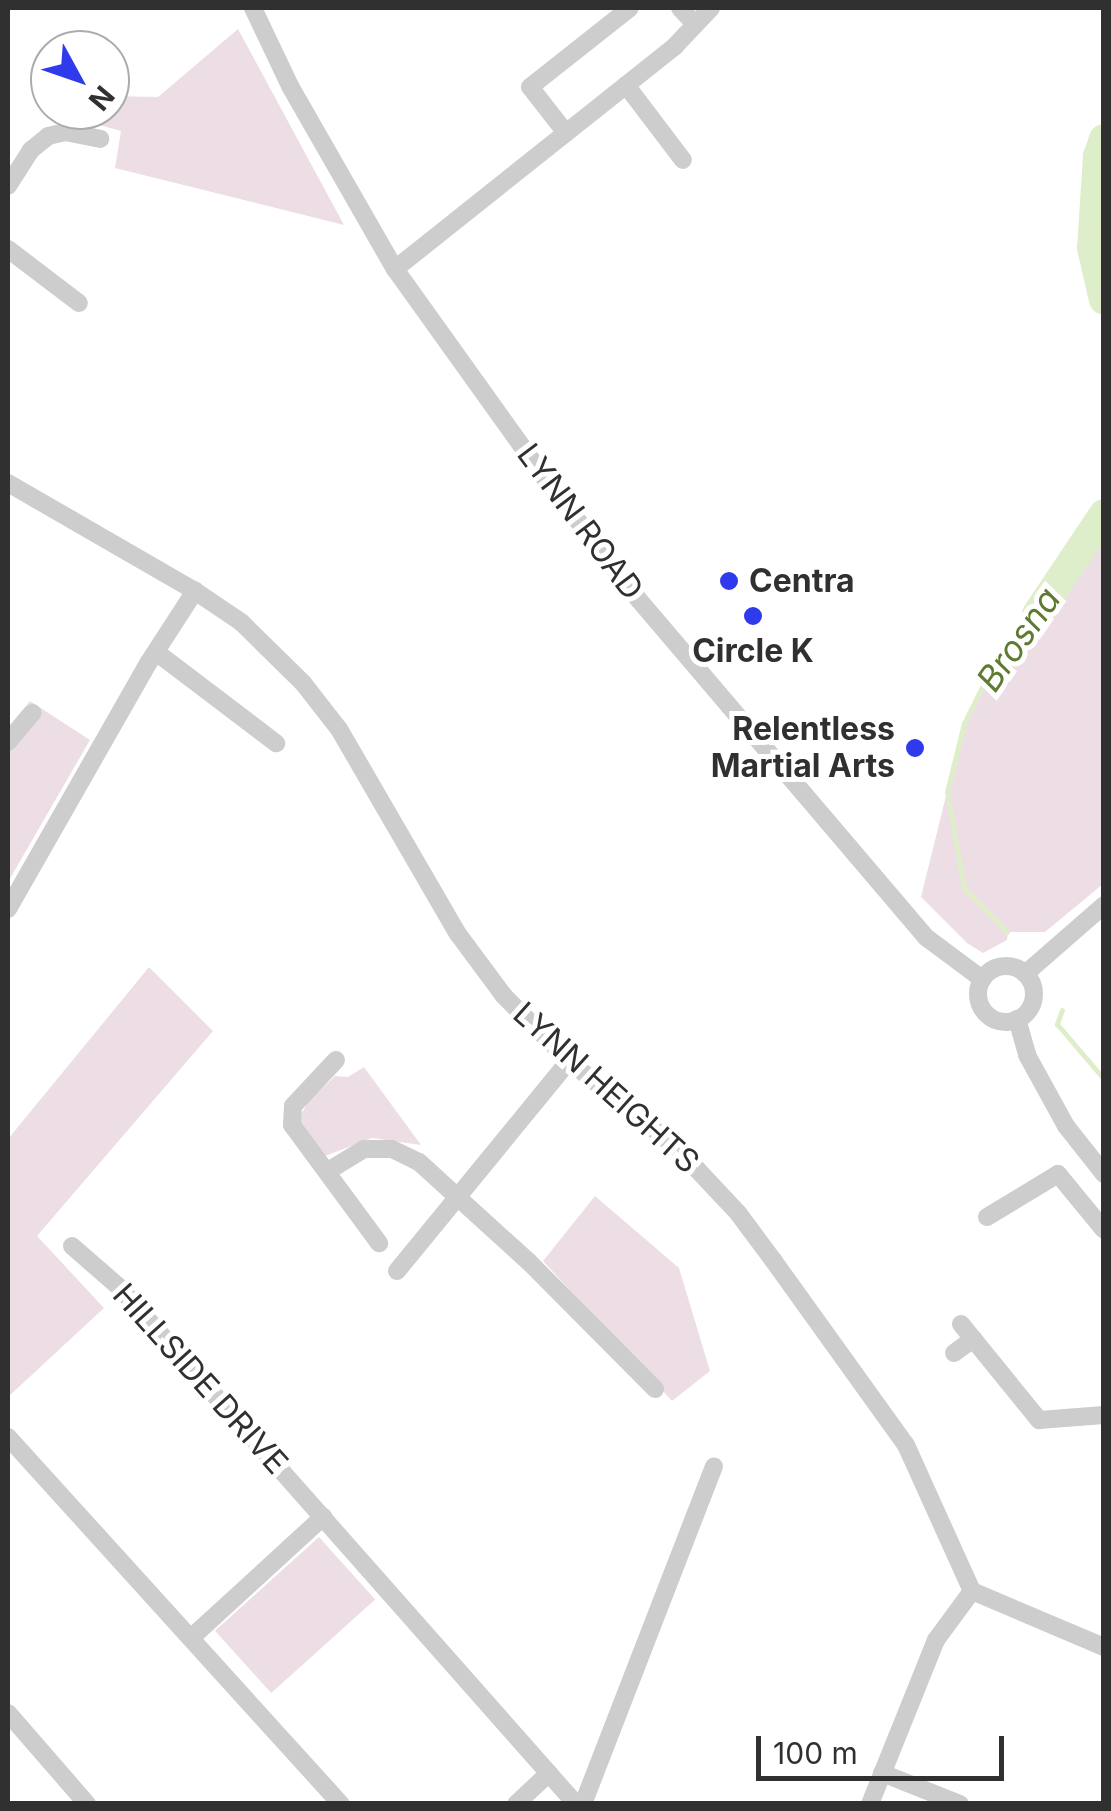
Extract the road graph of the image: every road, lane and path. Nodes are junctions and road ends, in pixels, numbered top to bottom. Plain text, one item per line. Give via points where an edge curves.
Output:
1 (253, 8) edge
2 (630, 8) edge
3 (680, 8) edge
4 (710, 8) edge
5 (696, 24) junction
6 (626, 85) junction
7 (566, 133) junction
8 (100, 139) dead end
9 (683, 160) dead end
10 (8, 186) edge
11 (8, 249) edge
12 (396, 268) junction
13 (79, 303) dead end
14 (8, 483) edge
15 (195, 591) junction
16 (156, 652) junction
17 (32, 713) dead end
18 (8, 742) edge
19 (276, 743) dead end
20 (1104, 905) edge
21 (8, 909) edge
22 (1025, 974) junction
23 (982, 979) junction
24 (1017, 1020) junction
25 (336, 1060) dead end
26 (569, 1061) junction
27 (328, 1172) junction
28 (1104, 1174) edge
29 (461, 1197) junction
30 (988, 1217) dead end
31 (1104, 1230) edge
32 (379, 1243) dead end
33 (72, 1246) dead end
34 (397, 1271) dead end
35 (954, 1353) dead end
36 (655, 1390) dead end
37 (1104, 1415) edge
38 (8, 1437) edge
39 (714, 1466) dead end
40 (323, 1517) junction
41 (972, 1591) junction
42 (192, 1637) junction
43 (1104, 1647) edge
44 (8, 1713) edge
45 (549, 1773) junction
46 (882, 1773) junction
47 (87, 1804) edge
48 (341, 1804) edge
49 (516, 1804) edge
50 (579, 1804) edge
51 (870, 1804) edge
52 (960, 1804) edge

1 - 12 street, LYNN ROAD via 290,86
2 - 7 street via 530,86
3 - 5 street
4 - 5 street
5 - 6 street
6 - 7 street
6 - 9 street
7 - 12 street
8 - 10 street via 48,136
11 - 13 street
12 - 23 street, LYNN ROAD via 639,600 927,938
14 - 15 street, LYNN HEIGHTS
15 - 16 street
15 - 26 street, LYNN HEIGHTS via 241,622 304,682 339,728 458,934 528,1024
16 - 19 street
16 - 21 street
17 - 18 street
20 - 22 street
22 - 23 street via 1003,966
22 - 24 street via 1034,996
23 - 24 street via 978,994 987,1015
24 - 28 street via 1027,1055 1066,1126
25 - 27 street via 294,1106 292,1125
26 - 29 street
26 - 41 street, LYNN HEIGHTS via 676,1148 738,1213 906,1445
27 - 29 street via 364,1150 392,1149
27 - 32 street
29 - 34 street
29 - 36 street
30 - 31 street via 1058,1174
33 - 40 street, HILLSIDE DRIVE via 119,1287
35 - 37 street via 967,1332 1039,1420
38 - 42 street
39 - 50 street, HILLSIDE DRIVE
40 - 42 street
40 - 45 street, HILLSIDE DRIVE
41 - 43 street
41 - 46 street via 936,1640
42 - 48 street
44 - 47 street
45 - 49 street
45 - 50 street, HILLSIDE DRIVE
46 - 51 street
46 - 52 street

